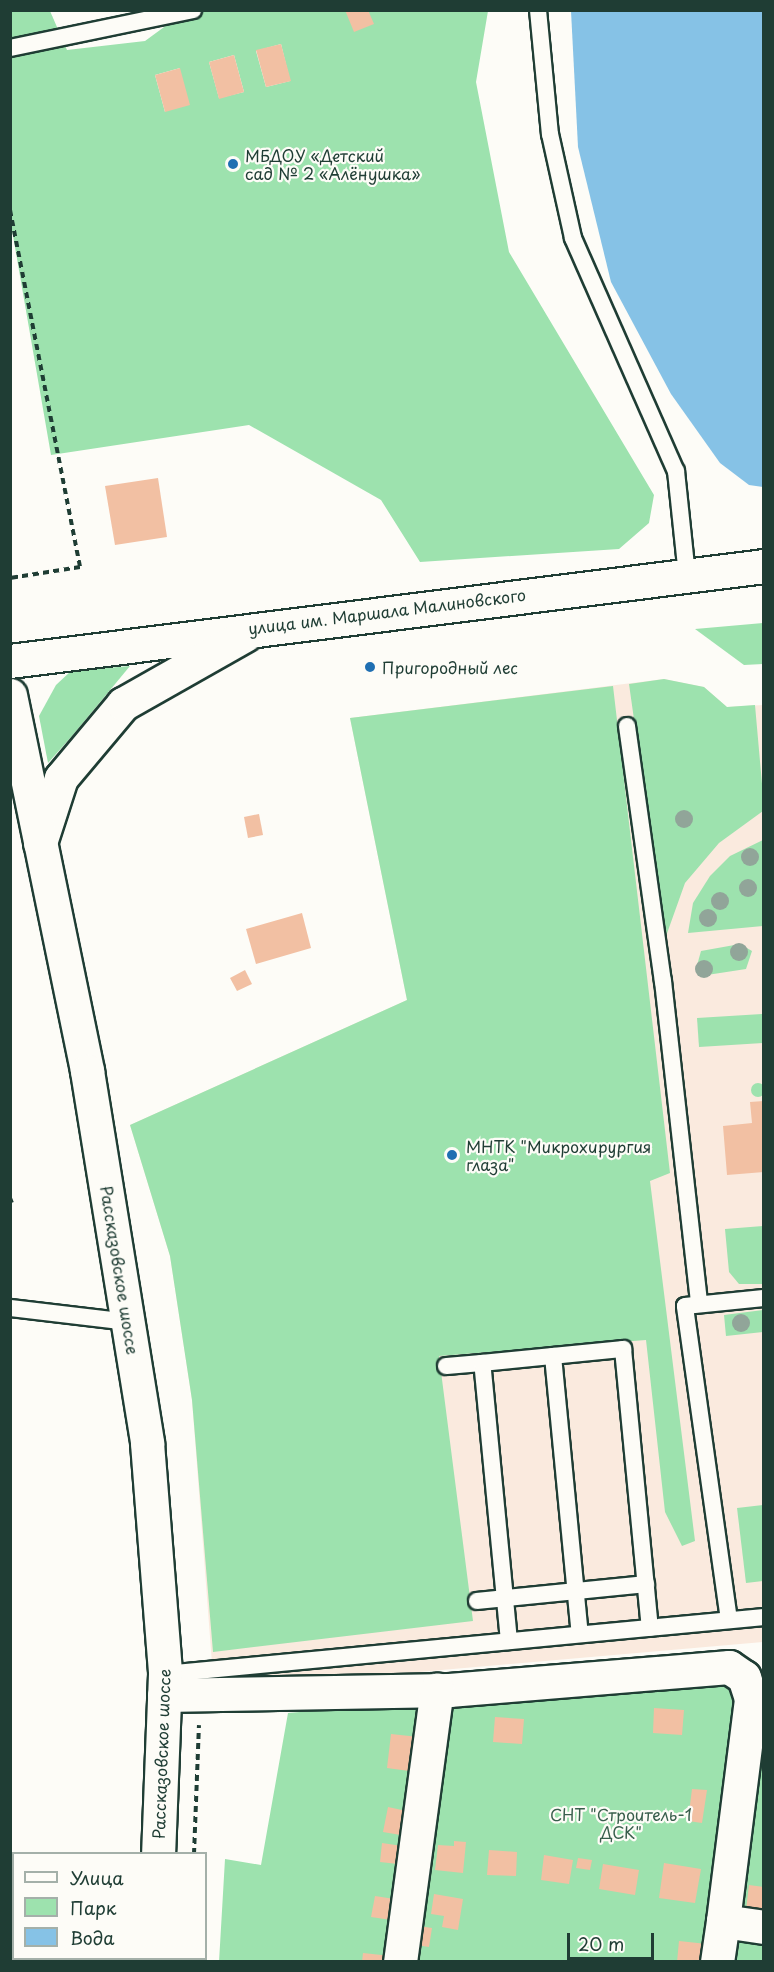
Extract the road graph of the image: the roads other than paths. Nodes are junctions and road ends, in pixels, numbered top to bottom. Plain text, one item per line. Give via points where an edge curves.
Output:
1 (194, 10) edge
2 (538, 10) edge
3 (142, 17) edge
4 (10, 48) edge
5 (764, 566) edge
6 (687, 576) junction
7 (262, 625) junction
8 (10, 661) edge
9 (10, 695) edge
10 (627, 726) dead end
11 (40, 843) junction
12 (764, 1298) edge
13 (699, 1304) junction
14 (10, 1308) edge
15 (129, 1322) junction
16 (553, 1356) junction
17 (482, 1363) junction
18 (446, 1366) dead end
19 (646, 1584) junction
20 (576, 1591) junction
21 (505, 1598) junction
22 (477, 1601) dead end
23 (764, 1617) edge
24 (729, 1620) junction
25 (650, 1628) junction
26 (580, 1634) junction
27 (509, 1641) junction
28 (165, 1684) junction
29 (437, 1690) junction
30 (158, 1852) edge
31 (723, 1921) junction
32 (764, 1927) edge
33 (400, 1962) edge
34 (717, 1962) edge

1 - 3 lane
2 - 6 lane via 550,134 573,238 676,471
3 - 4 lane
5 - 6 street, улица им. Маршала Малиновского
6 - 7 street, улица им. Маршала Малиновского
7 - 8 street, улица им. Маршала Малиновского
7 - 11 street via 123,704 61,778
9 - 11 street, Рассказовское шоссе
10 - 13 lane via 663,981
11 - 15 street, Рассказовское шоссе
12 - 13 lane
13 - 24 lane via 686,1306
14 - 15 lane
15 - 28 street, Рассказовское шоссе via 147,1443
16 - 17 lane
16 - 19 lane via 623,1349
16 - 20 lane
17 - 18 lane
17 - 21 lane
19 - 20 lane
19 - 25 lane
20 - 21 lane
20 - 26 lane
21 - 22 lane
21 - 27 lane
23 - 24 lane
24 - 25 lane
25 - 26 lane
26 - 27 lane
27 - 28 lane
28 - 29 street via 199,1694
28 - 30 street, Рассказовское шоссе
29 - 31 street via 719,1665 744,1677 750,1712
29 - 33 street
31 - 32 street
31 - 34 street

